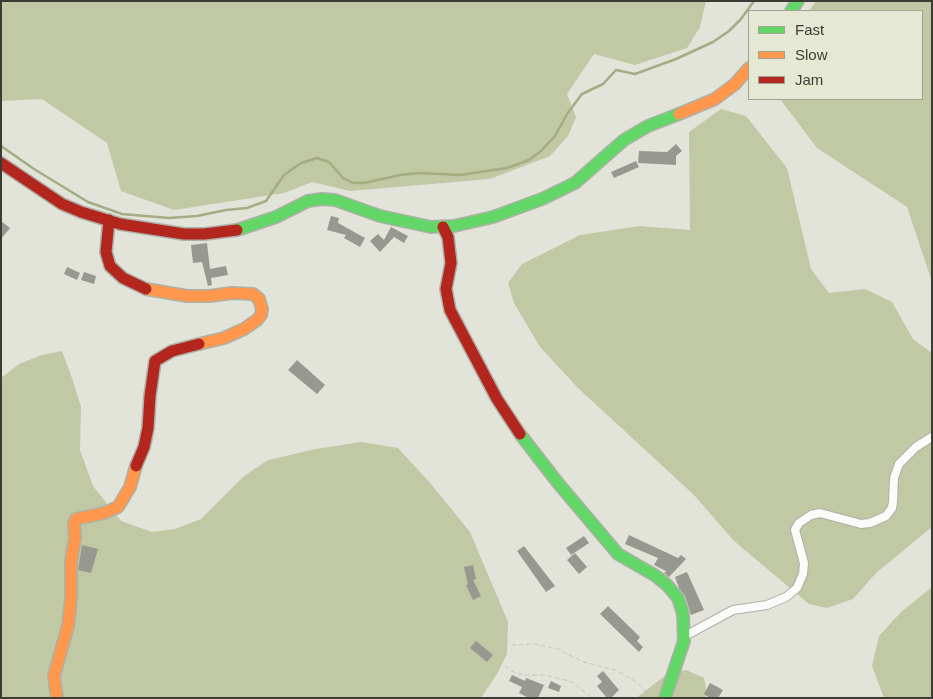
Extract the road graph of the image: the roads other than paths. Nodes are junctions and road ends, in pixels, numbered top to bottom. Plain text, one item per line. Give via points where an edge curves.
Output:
1 (748, 69) edge
2 (1, 163) edge
3 (109, 220) junction
4 (443, 227) junction
5 (932, 437) edge
6 (685, 636) junction
7 (57, 698) edge
8 (665, 698) edge

1 - 4 street via 716,99 640,130 616,146 579,180 554,194 492,217
2 - 3 street via 62,204
3 - 4 street via 184,234 222,233 253,226 308,201 322,199 418,225
3 - 7 street via 106,252 110,266 123,278 143,288 187,296 253,294 259,299 262,309 257,320 244,329 224,338 172,351 156,362 148,428 130,487 118,507 76,519 74,524 68,626 54,676
4 - 6 street via 450,253 446,289 450,310 497,399 519,434 618,554 649,571 678,598
5 - 6 street via 899,464 894,478 892,508 886,516 861,524 820,513 811,514 799,523 795,530 804,568 801,581 792,593 771,604 734,610
6 - 8 street

